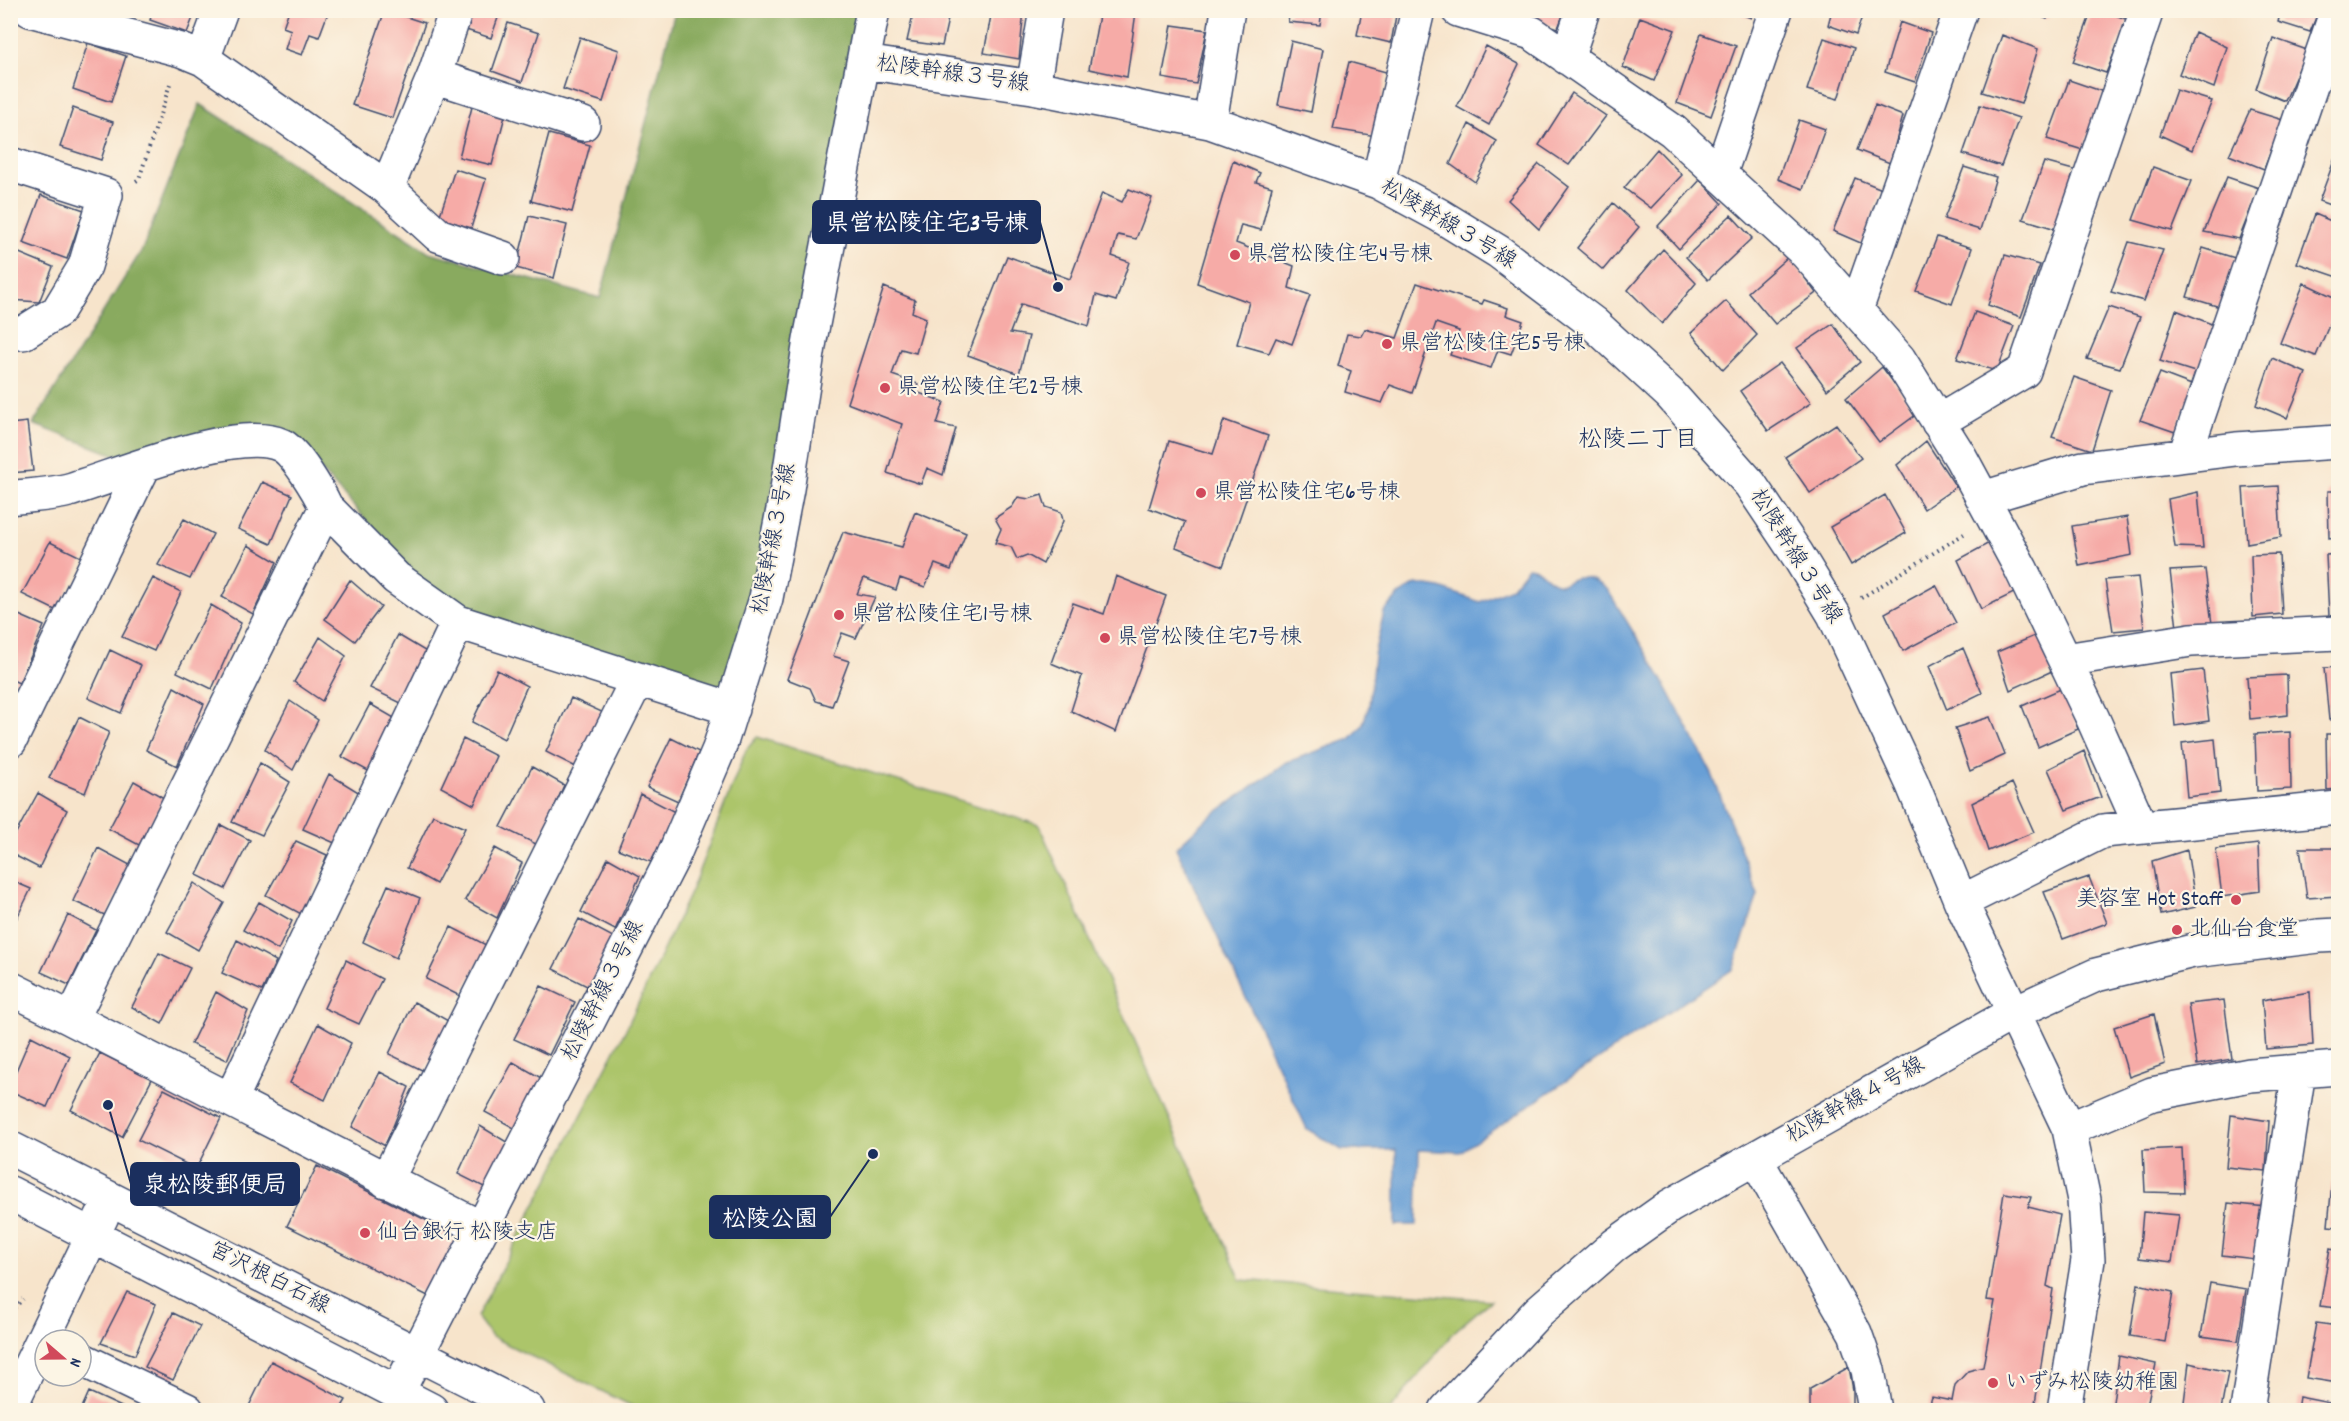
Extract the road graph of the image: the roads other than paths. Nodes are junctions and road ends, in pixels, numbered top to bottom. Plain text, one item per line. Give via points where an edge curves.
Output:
1 (30, 10) edge
2 (220, 10) edge
3 (456, 10) edge
4 (873, 10) edge
5 (1046, 10) edge
6 (1228, 10) edge
7 (1418, 10) edge
8 (1458, 10) edge
9 (1583, 10) edge
10 (1776, 10) edge
11 (1961, 10) edge
12 (2147, 10) edge
13 (2337, 10) edge
14 (192, 55) junction
15 (1567, 58) junction
16 (864, 62) junction
17 (434, 76) junction
18 (1033, 87) junction
19 (1210, 122) junction
20 (583, 124) dead end
21 (10, 164) edge
22 (1720, 174) junction
23 (1378, 182) junction
24 (387, 188) junction
25 (502, 258) dead end
26 (1856, 310) junction
27 (10, 333) edge
28 (1938, 422) junction
29 (2338, 442) edge
30 (2185, 455) junction
31 (144, 466) junction
32 (10, 498) edge
33 (326, 507) junction
34 (1988, 507) junction
35 (458, 622) junction
36 (2338, 633) edge
37 (2065, 660) junction
38 (637, 680) junction
39 (732, 709) junction
40 (10, 741) edge
41 (2338, 808) edge
42 (2140, 828) junction
43 (1961, 902) junction
44 (2338, 935) edge
45 (10, 988) edge
46 (2015, 1012) junction
47 (72, 1019) junction
48 (2338, 1068) edge
49 (2299, 1071) junction
50 (231, 1099) junction
51 (2069, 1129) junction
52 (10, 1148) edge
53 (1755, 1158) junction
54 (386, 1181) junction
55 (10, 1193) edge
56 (110, 1198) junction
57 (481, 1228) junction
58 (94, 1234) junction
59 (50, 1328) edge
60 (418, 1355) junction
61 (33, 1363) edge
62 (93, 1365) edge
63 (397, 1394) junction
64 (10, 1407) edge
65 (187, 1410) edge
66 (431, 1410) edge
67 (528, 1410) edge
68 (1446, 1410) edge
69 (1875, 1410) edge
70 (2064, 1410) edge
71 (2247, 1410) edge

1 - 14 street
2 - 14 street
3 - 17 street
4 - 16 street
5 - 18 street
6 - 19 street
7 - 23 street
8 - 15 street via 1532,33
9 - 15 street
10 - 22 street
11 - 26 street
12 - 28 street via 2025,371
13 - 30 street
14 - 24 street
15 - 22 street via 1673,131
16 - 18 street, 松陵幹線３号線
16 - 39 street, 松陵幹線３号線 via 810,340 766,598
17 - 20 street
17 - 24 street
18 - 19 street, 松陵幹線３号線
19 - 23 street, 松陵幹線３号線
21 - 27 street via 106,195 85,266 58,311 23,333
22 - 26 street via 1806,254
23 - 43 street, 松陵幹線３号線 via 1499,252 1593,323 1670,394 1750,484 1834,615 1912,783
24 - 25 street via 438,235
26 - 28 street via 1899,359
28 - 34 street
29 - 30 street
30 - 34 street via 2083,468
31 - 32 street via 66,491
31 - 33 street via 177,454 247,439 282,445 312,480
31 - 40 street
33 - 35 street via 396,578
33 - 47 street
34 - 37 street
35 - 38 street
35 - 50 street
36 - 37 street via 2191,640
37 - 42 street
38 - 39 street
38 - 54 street
39 - 57 street, 松陵幹線３号線 via 672,859
41 - 42 street
42 - 43 street via 2103,831
43 - 46 street, 松陵幹線３号線
44 - 46 street, 松陵幹線４号線 via 2193,951 2096,975
45 - 47 street
46 - 51 street, 松陵幹線３号線
46 - 53 street, 松陵幹線４号線
47 - 50 street
48 - 49 street
49 - 51 street via 2250,1075 2151,1094
49 - 71 street
50 - 54 street
51 - 70 street, 松陵幹線３号線 via 2084,1200 2088,1260
52 - 56 street, 宮沢根白石線
53 - 68 street, 松陵幹線４号線 via 1670,1206 1615,1245 1539,1311
53 - 69 street via 1855,1333 1868,1370
54 - 57 street
55 - 58 street
56 - 58 street
56 - 60 street, 宮沢根白石線
57 - 60 street, 松陵幹線３号線
58 - 59 street
58 - 63 street
60 - 63 street, 松陵幹線３号線
60 - 67 street, 宮沢根白石線
61 - 64 street
62 - 65 street
63 - 66 street

